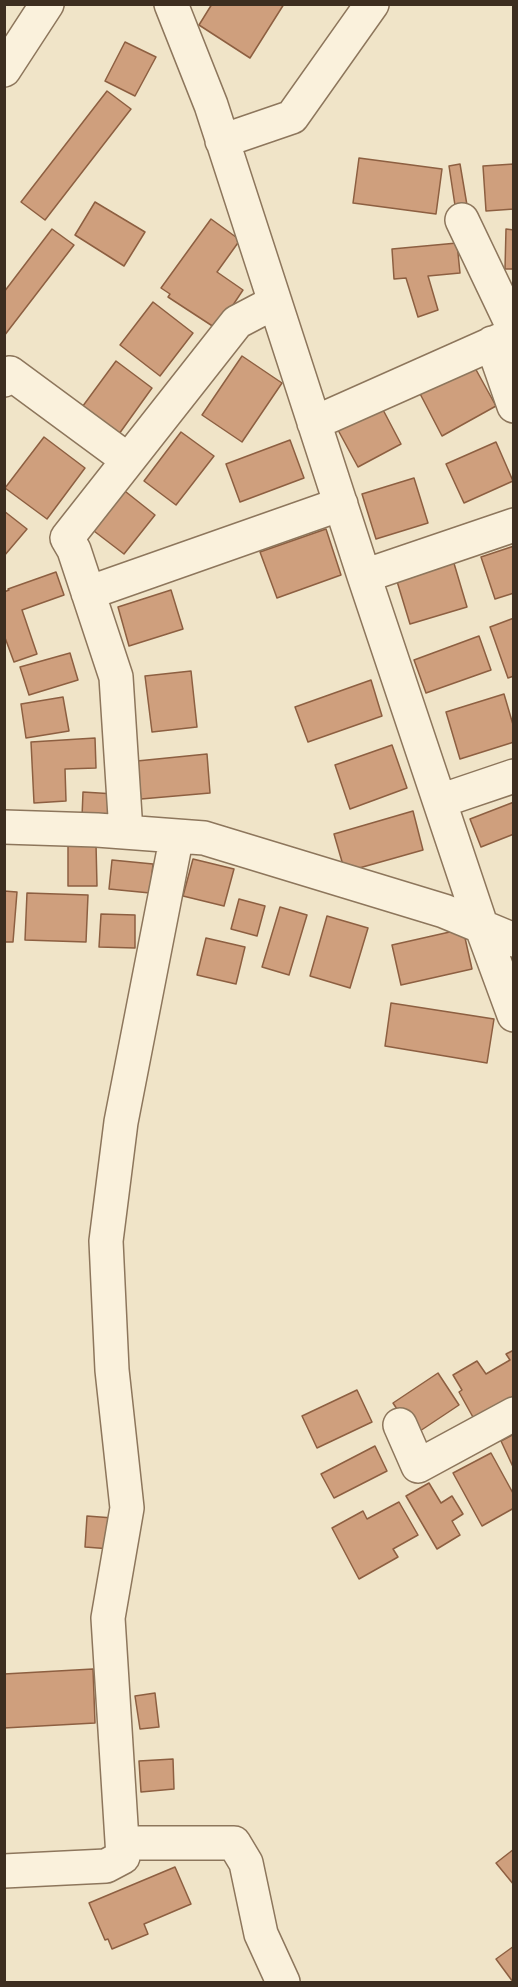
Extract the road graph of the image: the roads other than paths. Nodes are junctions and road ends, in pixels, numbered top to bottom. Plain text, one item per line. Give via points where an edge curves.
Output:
1 (47, 4) edge
2 (171, 4) edge
3 (372, 4) edge
4 (4, 70) edge
5 (222, 141) junction
6 (462, 220) dead end
7 (275, 302) junction
8 (506, 335) edge
9 (4, 380) edge
10 (513, 406) edge
11 (314, 423) junction
12 (128, 460) junction
13 (341, 504) junction
14 (513, 525) edge
15 (364, 576) junction
16 (88, 593) junction
17 (513, 776) edge
18 (440, 801) junction
19 (4, 827) edge
20 (126, 832) junction
21 (172, 836) junction
22 (482, 928) junction
23 (513, 940) edge
24 (513, 1015) edge
25 (513, 1414) edge
26 (400, 1425) dead end
27 (123, 1843) junction
28 (4, 1871) edge
29 (283, 1983) edge

1 - 4 street
2 - 5 street
3 - 5 street via 292,117
5 - 7 street
6 - 8 street
7 - 11 street
7 - 12 street via 237,322
8 - 10 street
8 - 11 street
9 - 12 street via 10,373
11 - 13 street
12 - 16 street via 67,538
13 - 15 street
13 - 16 street
14 - 15 street
15 - 18 street
16 - 20 street via 116,676
17 - 18 street
18 - 22 street
19 - 20 street
20 - 21 street
21 - 22 street via 204,838 444,911
21 - 27 street via 174,850 121,1122 105,1241 112,1370 127,1508 108,1618
22 - 23 street
22 - 24 street
25 - 26 street via 418,1466
27 - 28 street via 123,1857 106,1866
27 - 29 street via 234,1843 246,1863 261,1934

